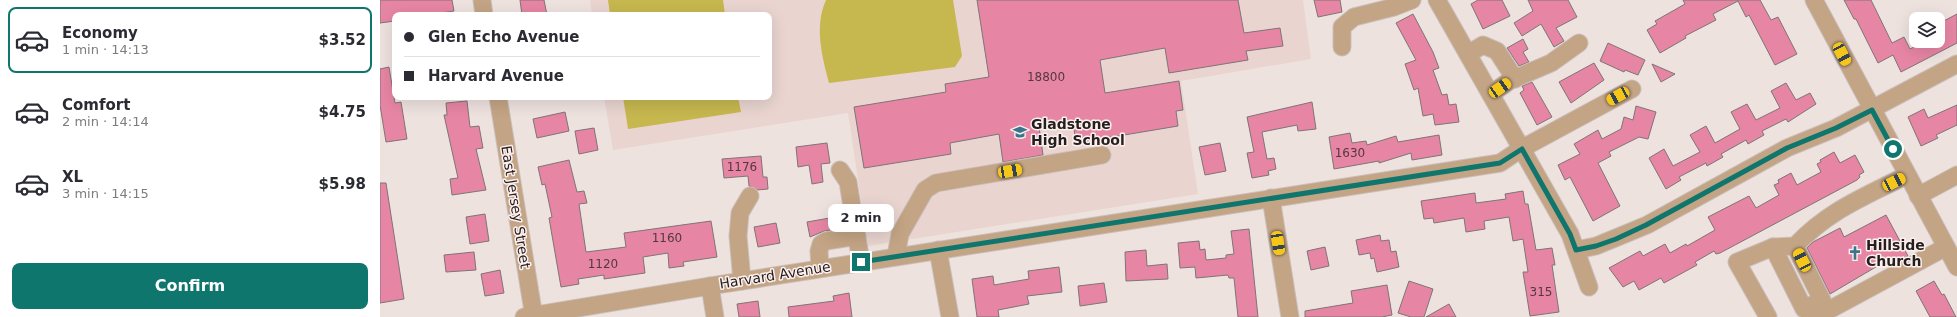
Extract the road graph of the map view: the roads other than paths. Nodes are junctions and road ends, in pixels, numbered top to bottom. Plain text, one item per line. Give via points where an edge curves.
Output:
1 (482, 0) edge
2 (1412, 0) edge
3 (1814, 0) edge
4 (1440, 1) edge
5 (484, 12) edge
6 (1579, 43) dead end
7 (1342, 47) dead end
8 (1468, 54) junction
9 (1957, 64) edge
10 (1515, 79) junction
11 (1632, 89) dead end
12 (1491, 94) junction
13 (498, 100) edge
14 (1872, 110) junction
15 (1522, 149) junction
16 (1102, 155) dead end
17 (840, 170) dead end
18 (1957, 175) edge
19 (1908, 176) junction
20 (750, 196) dead end
21 (1918, 196) junction
22 (1271, 198) junction
23 (857, 236) junction
24 (1795, 246) junction
25 (1773, 247) junction
26 (1946, 247) junction
27 (938, 250) junction
28 (1576, 250) junction
29 (896, 256) junction
30 (861, 262) junction
31 (1957, 267) edge
32 (820, 268) junction
33 (742, 281) junction
34 (710, 286) junction
35 (1589, 287) dead end
36 (531, 316) edge
37 (715, 317) edge
38 (950, 317) edge
39 (1290, 317) edge
40 (1768, 317) edge
41 (1816, 317) edge

1 - 5 street
2 - 7 street via 1350,19 1342,27
3 - 14 street
4 - 8 street
6 - 10 street via 1551,63
8 - 10 street via 1483,46 1497,51
8 - 12 street
9 - 14 street
10 - 12 street
11 - 15 street, Harvard Avenue
12 - 15 street
13 - 36 street, East Jersey Street
14 - 19 street
14 - 28 street via 1787,148 1646,225 1616,239
15 - 22 street, Harvard Avenue via 1500,163
15 - 28 street via 1570,234
16 - 29 street via 936,184 925,190 900,234
17 - 23 street via 848,182
18 - 21 street
19 - 21 street
19 - 24 street via 1838,210 1811,229
20 - 33 street via 740,213 738,236
21 - 26 street
22 - 27 street, Harvard Avenue
22 - 39 street
23 - 30 street
23 - 32 street via 821,244
24 - 25 street
24 - 25 street via 1822,300 1804,309
25 - 40 street via 1737,262
26 - 31 street
26 - 41 street
27 - 29 street, Harvard Avenue
27 - 38 street
28 - 35 street
29 - 30 street, Harvard Avenue
30 - 32 street, Harvard Avenue
32 - 33 street, Harvard Avenue
33 - 34 street, Harvard Avenue
34 - 36 street, Harvard Avenue
34 - 37 street

